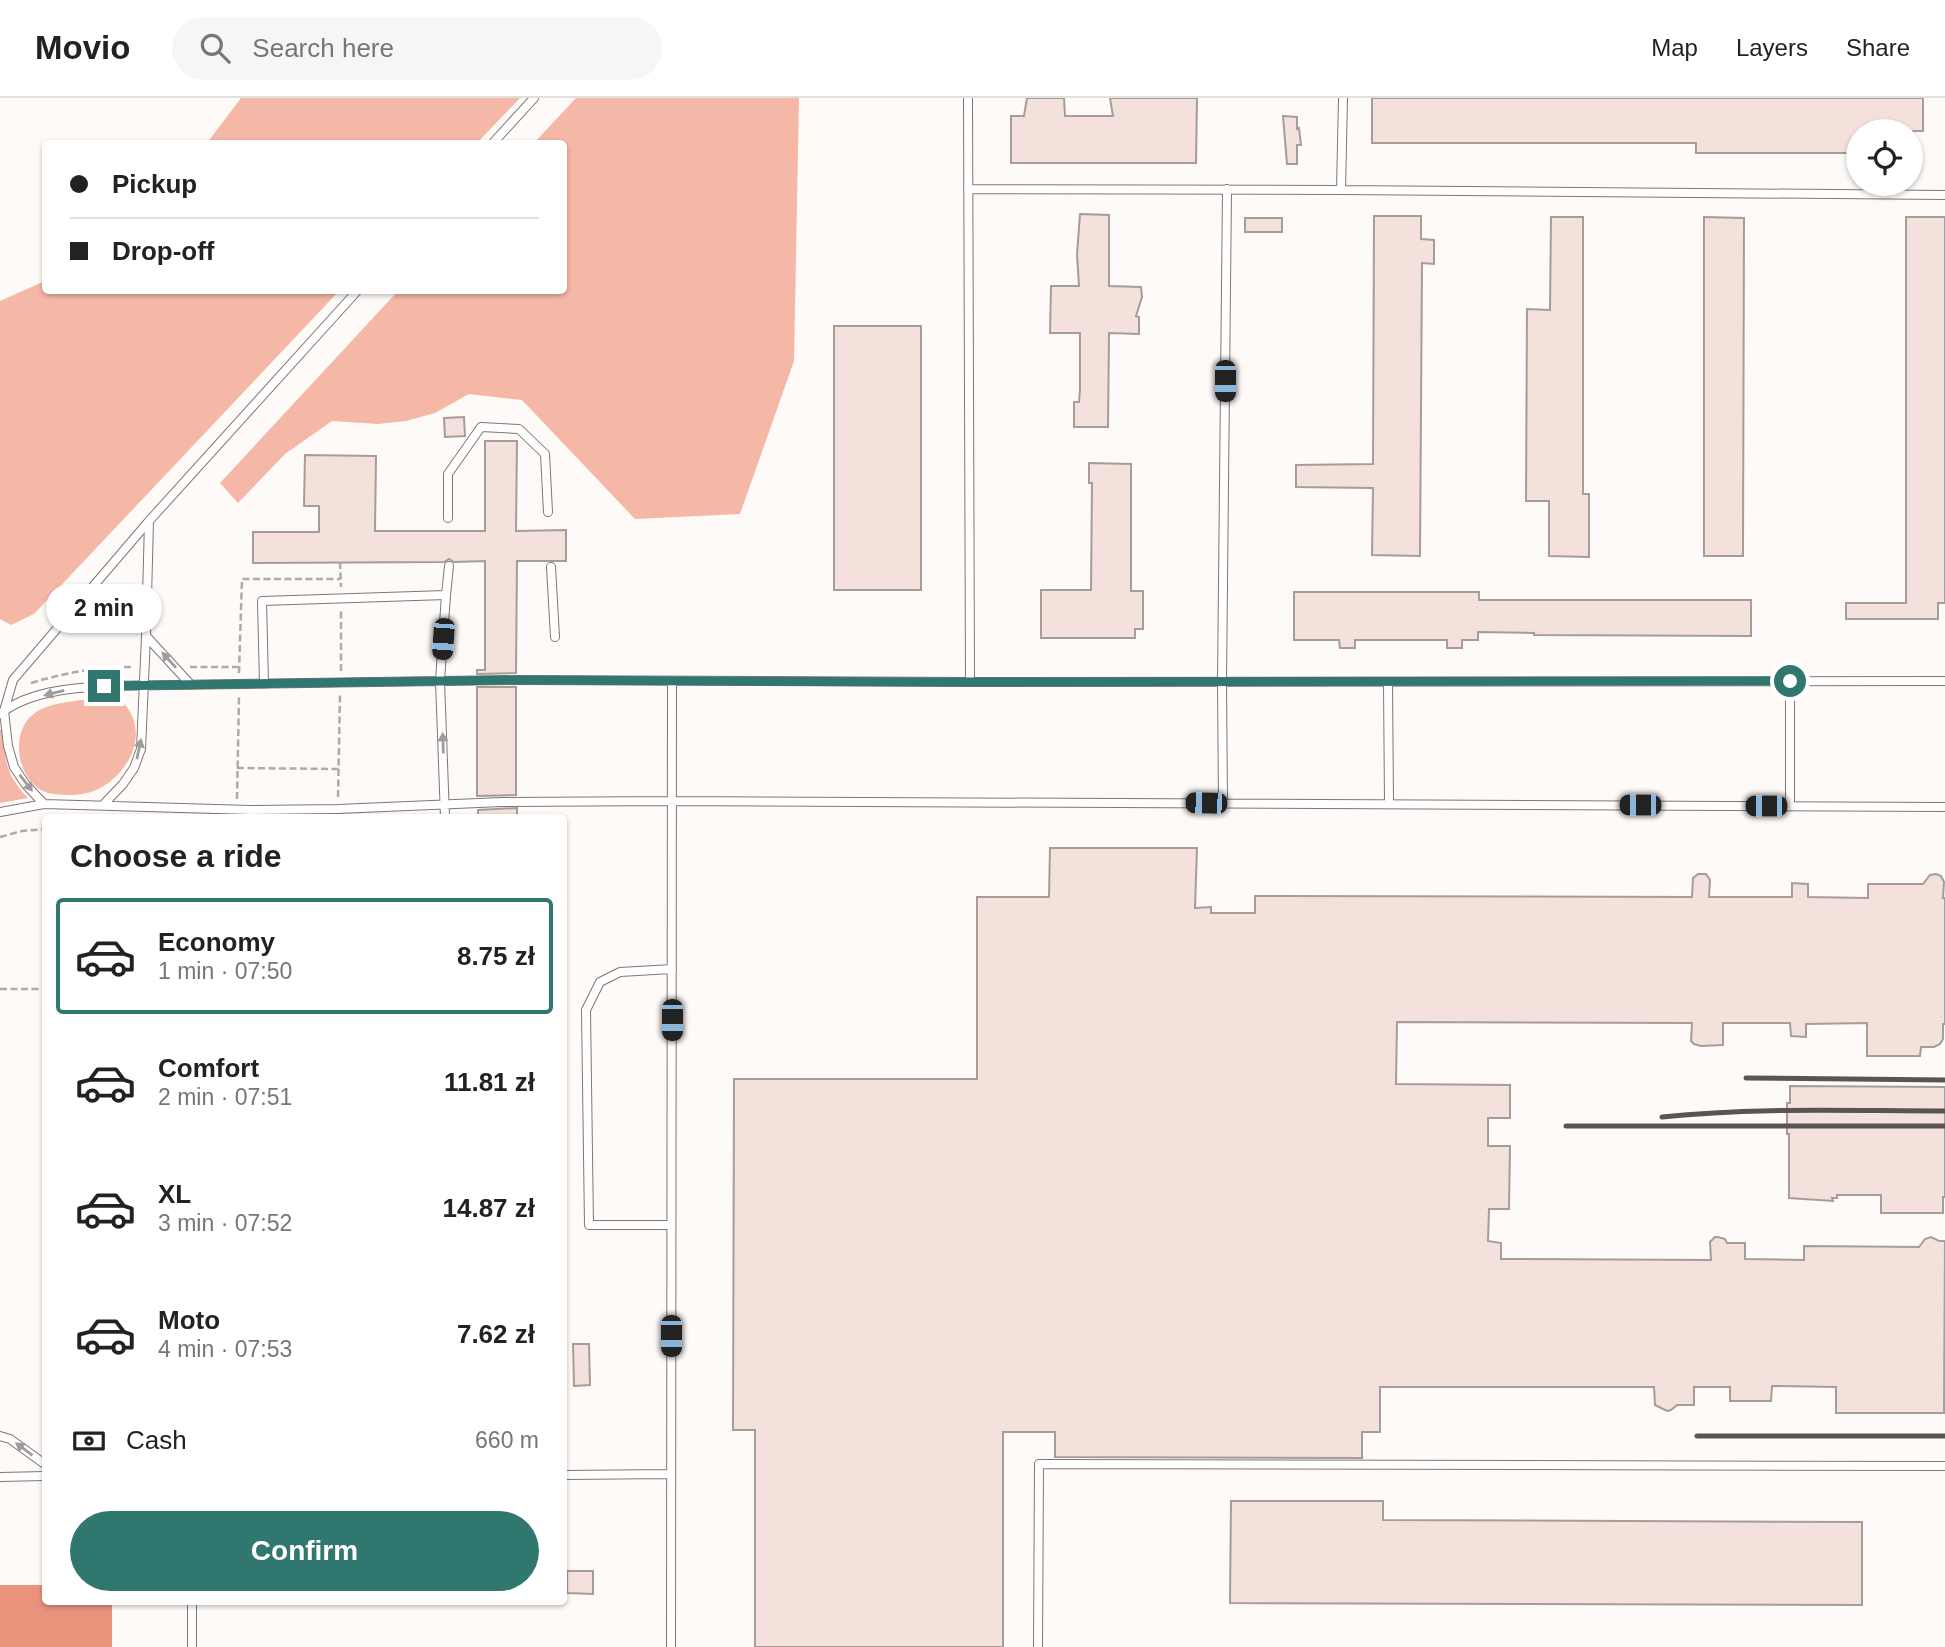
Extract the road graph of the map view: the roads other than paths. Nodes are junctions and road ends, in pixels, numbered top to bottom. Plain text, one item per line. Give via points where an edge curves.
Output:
1 (534, 98) edge
2 (968, 98) edge
3 (1343, 98) edge
4 (496, 140) edge
5 (968, 188) junction
6 (1227, 189) junction
7 (1341, 190) junction
8 (1945, 195) edge
9 (354, 294) edge
10 (548, 513) dead end
11 (448, 519) dead end
12 (149, 521) junction
13 (449, 566) dead end
14 (551, 567) dead end
15 (446, 595) junction
16 (146, 636) junction
17 (555, 637) dead end
18 (440, 681) junction
19 (672, 681) junction
20 (1790, 681) junction
21 (1945, 681) edge
22 (970, 682) junction
23 (1223, 682) junction
24 (1388, 682) junction
25 (264, 684) junction
26 (191, 685) junction
27 (144, 686) junction
28 (2, 713) edge
29 (671, 801) junction
30 (44, 804) junction
31 (445, 804) junction
32 (1223, 804) junction
33 (1389, 804) junction
34 (103, 805) junction
35 (1790, 806) junction
36 (1945, 807) edge
37 (0, 812) edge
38 (250, 814) edge
39 (445, 814) edge
40 (672, 969) junction
41 (671, 1226) junction
42 (0, 1436) edge
43 (42, 1462) edge
44 (1945, 1466) edge
45 (671, 1474) junction
46 (567, 1475) edge
47 (42, 1476) edge
48 (0, 1477) edge
49 (192, 1605) edge
50 (192, 1647) edge
51 (671, 1647) edge
52 (1038, 1647) edge

1 - 4 lane
2 - 5 lane
3 - 7 lane
5 - 6 lane
5 - 22 lane
6 - 7 lane
6 - 23 lane
7 - 8 lane
9 - 12 lane
10 - 11 lane via 545,454 519,429 481,427 448,474
12 - 16 lane
12 - 28 lane via 13,680
13 - 15 lane
14 - 17 lane
15 - 18 lane
15 - 25 lane via 262,601
26 -> 16 lane
16 - 27 lane
18 - 19 lane
18 - 25 lane
31 -> 18 lane
19 - 22 lane
19 - 29 lane
20 - 21 lane
20 - 24 lane
20 - 35 lane
22 - 23 lane
23 - 24 lane
23 - 32 lane
24 - 33 lane
25 - 26 lane
26 - 27 lane
27 -> 28 lane via 74,688 25,700
34 -> 27 lane via 134,768 141,749
28 -> 30 lane via 14,767
29 - 31 lane
29 - 32 lane
29 - 40 lane
30 - 34 lane
30 - 37 lane
31 - 38 lane
31 - 39 lane
32 - 33 lane
33 - 35 lane
34 - 38 lane
35 - 36 lane
40 - 41 lane
40 - 41 lane via 620,972 600,982 586,1010 589,1225
41 - 45 lane
43 -> 42 lane
44 - 52 lane via 1040,1464
45 - 46 lane
45 - 51 lane
47 - 48 lane
49 - 50 lane

